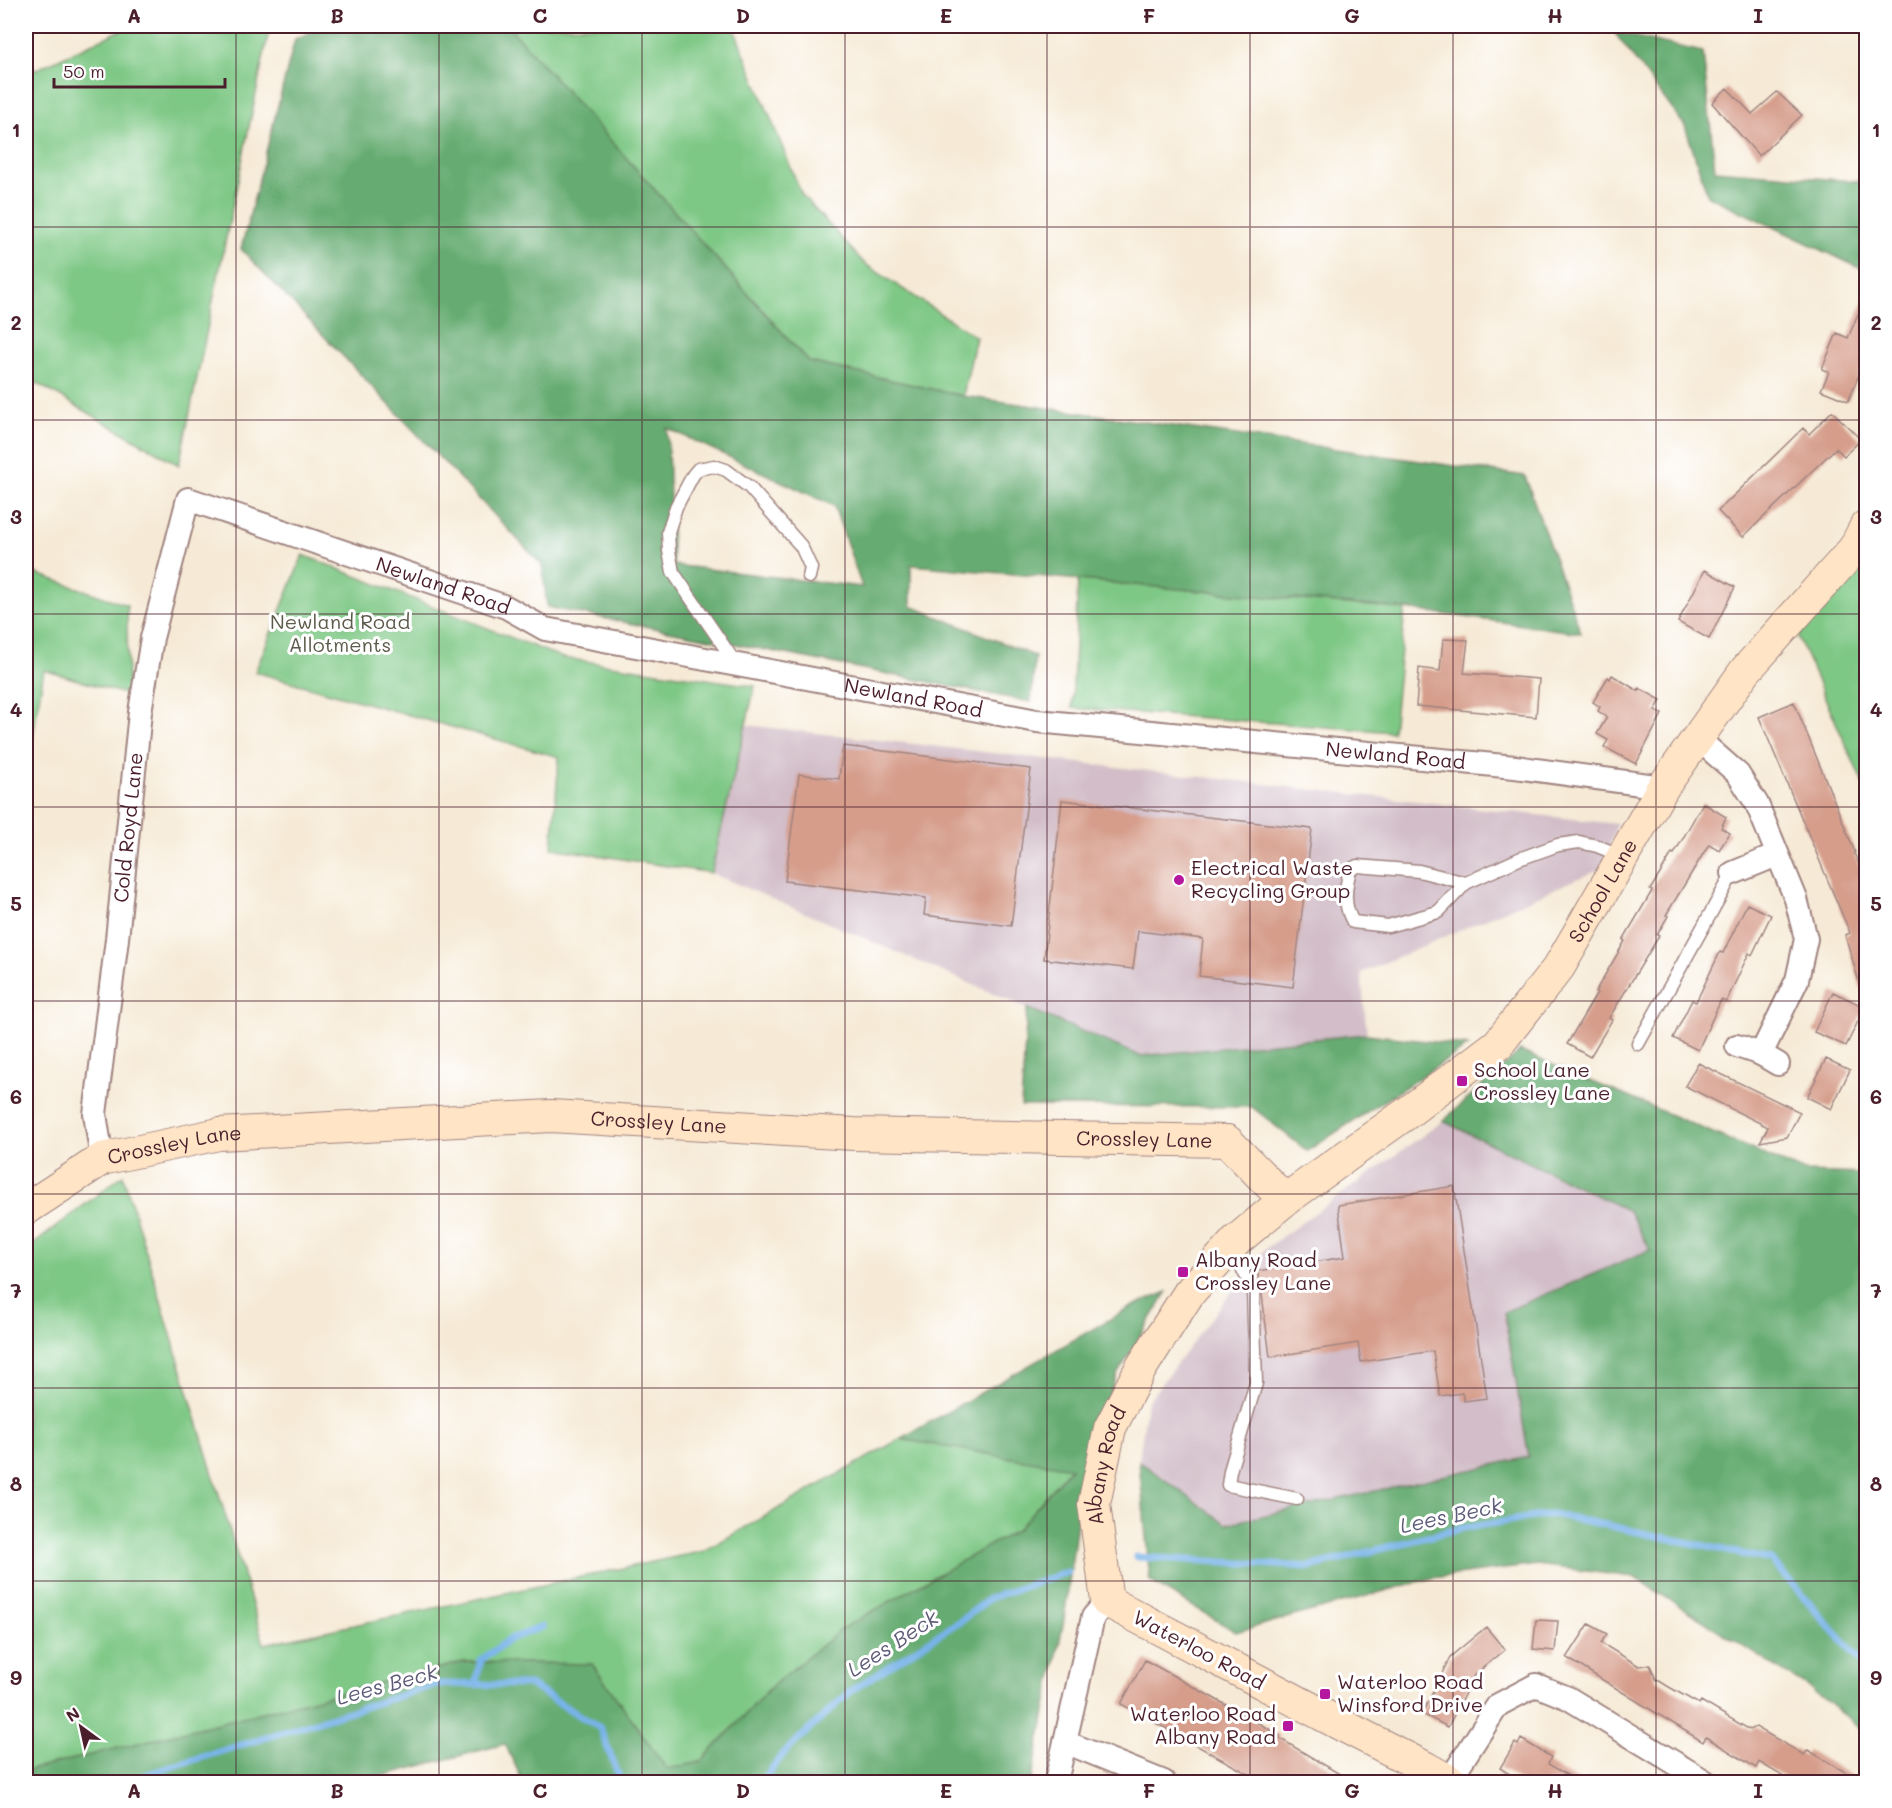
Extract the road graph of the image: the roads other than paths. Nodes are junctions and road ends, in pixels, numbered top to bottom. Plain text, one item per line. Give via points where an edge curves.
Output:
1 (188, 499) joint
2 (1866, 526) edge
3 (809, 577) dead end
4 (736, 665) junction
5 (1698, 738) junction
6 (1663, 787) junction
7 (1777, 855) junction
8 (1623, 856) junction
9 (1733, 873) joint
10 (1466, 883) junction
11 (1638, 1044) dead end
12 (1737, 1046) dead end
13 (102, 1159) junction
14 (1285, 1200) junction
15 (26, 1209) edge
16 (1230, 1248) junction
17 (1297, 1499) dead end
18 (1107, 1601) junction
19 (1065, 1742) junction
20 (1056, 1782) edge
21 (1164, 1782) edge
22 (1450, 1782) edge
23 (1706, 1782) edge

1 - 4 street, Newland Road via 506,607 545,629
1 - 13 street, Cold Royd Lane via 152,638 140,712 95,1114
2 - 5 street, School Lane via 1854,549 1745,671
3 - 4 lane via 807,554 749,487 726,470 714,466 698,469 676,507 668,532 673,572
4 - 6 street, Newland Road via 1037,721 1515,767
5 - 6 street, School Lane
5 - 7 street via 1738,774 1757,804
6 - 8 street, School Lane
7 - 9 street
7 - 12 street via 1796,899 1806,939 1797,981 1770,1059
8 - 10 lane via 1579,842 1558,845
8 - 14 street, School Lane via 1559,967 1498,1044
9 - 11 lane
10 - 10 lane via 1419,872 1357,866 1350,870 1345,889 1347,912 1353,922 1388,926 1438,912
13 - 14 street, Crossley Lane via 219,1134 551,1116 854,1134 1227,1141
13 - 15 street, Crossley Lane
14 - 16 street, Albany Road
16 - 17 lane via 1253,1288 1256,1383 1228,1485
16 - 18 street, Albany Road via 1189,1293 1141,1368 1110,1428 1094,1504
18 - 19 street via 1093,1617
18 - 22 street, Waterloo Road
19 - 20 street
19 - 21 street
22 - 23 street via 1498,1705 1536,1684 1568,1698

